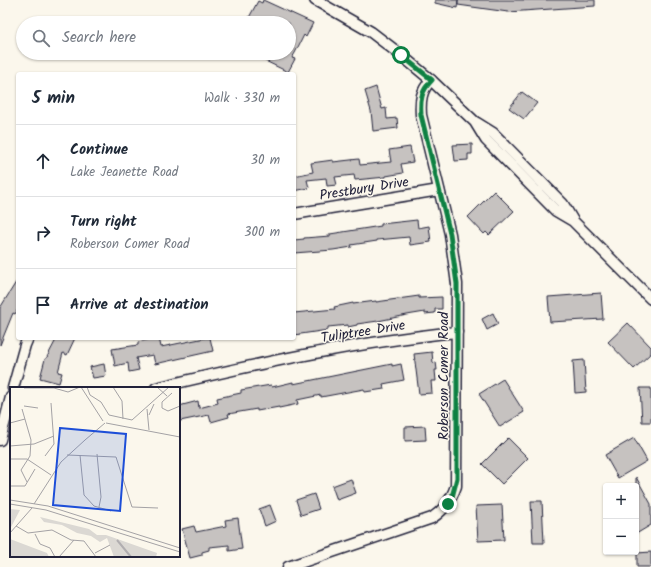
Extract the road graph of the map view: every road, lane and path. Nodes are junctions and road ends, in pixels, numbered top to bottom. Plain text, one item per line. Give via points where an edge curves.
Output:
1 (315, 0) edge
2 (432, 80) junction
3 (440, 190) junction
4 (296, 214) edge
5 (651, 300) edge
6 (458, 332) junction
7 (27, 340) edge
8 (15, 387) edge
9 (160, 387) edge
10 (10, 401) edge
11 (0, 440) edge
12 (288, 567) edge

1 - 2 street via 371,32
2 - 3 street, Roberson Comer Road via 425,87 421,97 421,110
2 - 5 street via 475,122 486,140 556,210 573,221
3 - 4 street, Prestbury Drive
3 - 6 street, Roberson Comer Road via 453,252
6 - 9 street, Tuliptree Drive via 302,355
6 - 12 street, Roberson Comer Road via 457,478 448,504 432,518
7 - 8 street
10 - 11 street

